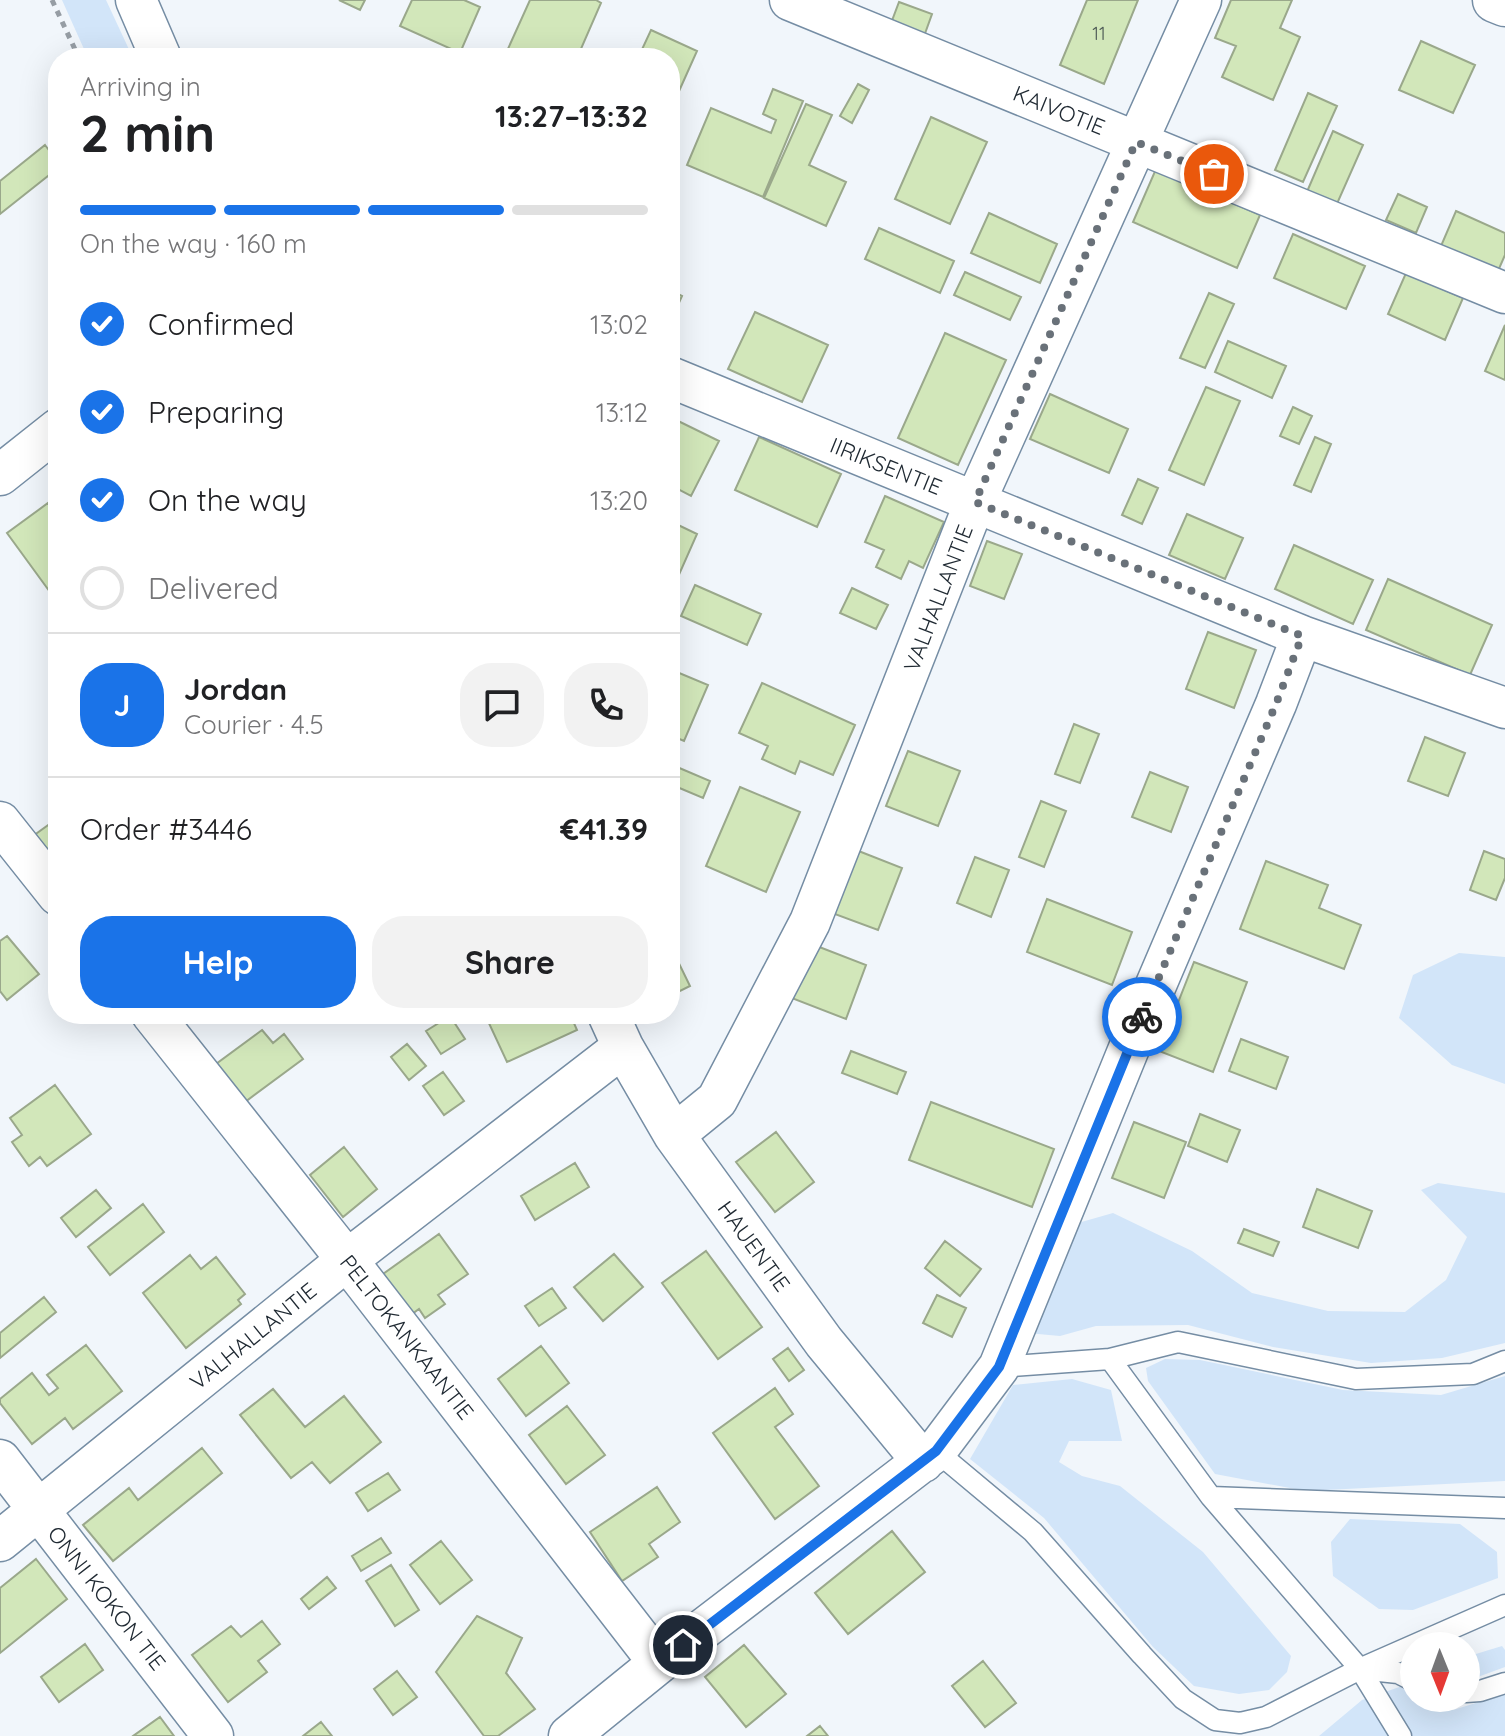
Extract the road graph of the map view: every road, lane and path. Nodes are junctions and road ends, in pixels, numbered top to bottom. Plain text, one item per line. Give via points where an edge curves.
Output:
1 (52, 0) edge
2 (136, 0) edge
3 (790, 0) edge
4 (1201, 0) edge
5 (1495, 0) edge
6 (1505, 4) edge
7 (74, 48) edge
8 (157, 48) edge
9 (1136, 142) junction
10 (1505, 293) edge
11 (680, 381) edge
12 (48, 437) edge
13 (0, 475) edge
14 (975, 502) junction
15 (1302, 636) junction
16 (1505, 708) edge
17 (0, 822) edge
18 (48, 882) edge
19 (160, 1024) edge
20 (616, 1030) edge
21 (674, 1135) junction
22 (347, 1260) junction
23 (1110, 1359) junction
24 (1505, 1361) edge
25 (999, 1367) junction
26 (929, 1456) junction
27 (0, 1460) edge
28 (1211, 1497) junction
29 (1505, 1508) edge
30 (39, 1510) junction
31 (0, 1541) edge
32 (1505, 1605) edge
33 (659, 1663) junction
34 (1360, 1669) junction
35 (1400, 1674) edge
36 (1505, 1683) edge
37 (1480, 1691) edge
38 (213, 1736) edge
39 (569, 1736) edge
40 (1401, 1736) edge

1 - 7 path
2 - 8 street
3 - 9 street, KAIVOTIE
4 - 9 street, VALHALLANTIE
5 - 6 street
9 - 10 street, KAIVOTIE
9 - 14 street, VALHALLANTIE
11 - 14 street, IIRIKSENTIE
12 - 13 street
14 - 15 street, IIRIKSENTIE
14 - 21 street, VALHALLANTIE via 810,922 717,1100
15 - 16 street, IIRIKSENTIE
15 - 25 street
17 - 18 street
19 - 22 street, PELTOKANKAANTIE
20 - 21 street, HAUENTIE
20 - 22 street, VALHALLANTIE
21 - 26 street, HAUENTIE via 824,1342
22 - 30 street, VALHALLANTIE
22 - 33 street, PELTOKANKAANTIE
23 - 24 lane via 1178,1342 1356,1379 1473,1374
23 - 25 lane
23 - 28 lane
25 - 26 street
26 - 33 street
26 - 34 lane via 1033,1532 1183,1699 1215,1720 1240,1723 1266,1717
27 - 30 street, ONNI KOKON TIE
28 - 29 lane
28 - 34 lane
30 - 31 street, VALHALLANTIE
30 - 38 street, ONNI KOKON TIE
32 - 34 lane
33 - 39 street
34 - 35 lane
34 - 40 lane
36 - 37 lane

